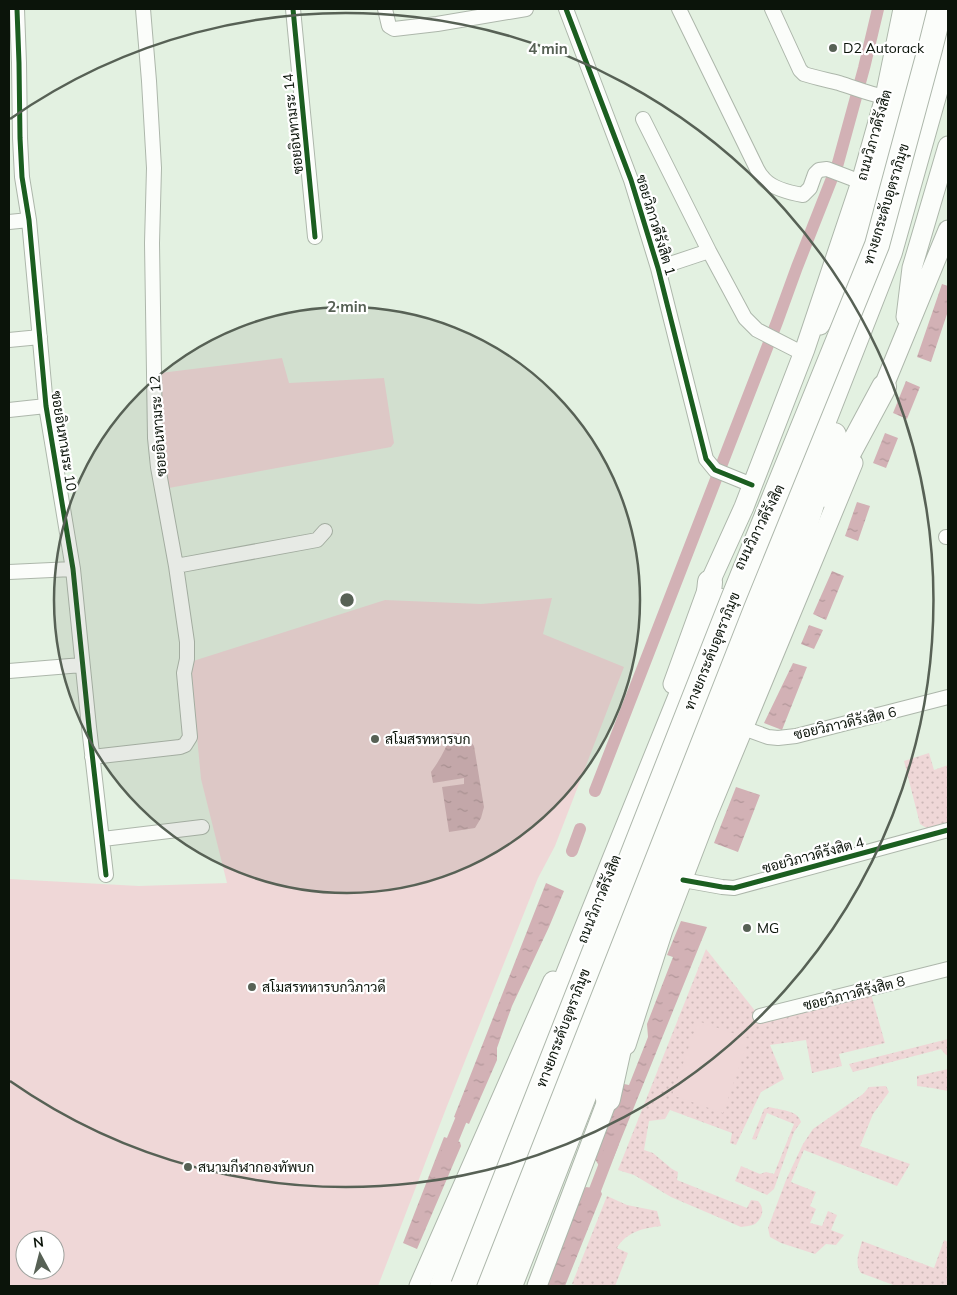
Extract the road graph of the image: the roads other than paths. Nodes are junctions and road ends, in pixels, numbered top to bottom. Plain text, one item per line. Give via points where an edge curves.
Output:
1 (17, 9) edge
2 (142, 9) edge
3 (293, 9) edge
4 (385, 9) edge
5 (526, 9) edge
6 (566, 9) edge
7 (679, 9) edge
8 (772, 9) edge
9 (903, 9) edge
10 (921, 9) edge
11 (940, 9) edge
12 (944, 9) edge
13 (931, 48) edge
14 (885, 97) junction
15 (948, 104) edge
16 (643, 119) dead end
17 (948, 146) edge
18 (860, 182) junction
19 (29, 220) junction
20 (9, 222) edge
21 (948, 230) edge
22 (315, 237) dead end
23 (709, 251) junction
24 (658, 268) junction
25 (40, 336) junction
26 (9, 340) edge
27 (902, 344) junction
28 (804, 351) junction
29 (884, 387) junction
30 (46, 406) junction
31 (9, 410) edge
32 (752, 486) junction
33 (325, 531) dead end
34 (800, 542) junction
35 (176, 566) junction
36 (73, 569) junction
37 (9, 572) edge
38 (710, 582) junction
39 (705, 636) junction
40 (82, 665) junction
41 (9, 671) edge
42 (948, 698) edge
43 (743, 728) junction
44 (92, 756) junction
45 (202, 827) dead end
46 (948, 830) edge
47 (103, 839) junction
48 (106, 875) dead end
49 (683, 880) junction
50 (643, 944) junction
51 (948, 969) edge
52 (760, 1016) dead end
53 (608, 1099) junction
54 (456, 1252) junction
55 (419, 1286) edge
56 (432, 1286) edge
57 (442, 1286) edge
58 (463, 1286) edge
59 (485, 1286) edge
60 (510, 1286) edge
61 (537, 1286) edge

1 - 19 street, ซอยอินทามระ 10 via 22,177
2 - 35 street, ซอยอินทามระ 12 via 154,168 155,438
3 - 22 street, ซอยอินทามระ 14
4 - 5 street via 389,26 394,30
6 - 24 street, ซอยวิภาวดีรังสิต 1 via 631,180
7 - 18 street via 756,169 765,181 794,194 803,194 810,188 815,174 827,168
8 - 14 street via 804,74
9 - 14 main road, ถนนวิภาวดีรังสิต
10 - 13 main road
11 - 58 highway, ทางยกระดับอุตราภิมุข, bridge via 876,245 729,608
12 - 13 highway, ถนนวิภาวดีรังสิต
13 - 28 main road via 888,135 850,264 835,301
13 - 39 highway, ถนนวิภาวดีรังสิต via 880,248 799,447
13 - 59 highway, ทางยกระดับอุตราภิมุข via 890,252
14 - 18 main road, ถนนวิภาวดีรังสิต
15 - 34 highway via 908,251 828,450
16 - 23 street
17 - 27 main road via 912,268
18 - 28 main road, ถนนวิภาวดีรังสิต
19 - 20 street
19 - 25 street, ซอยอินทามระ 10
21 - 27 main road
23 - 24 street
23 - 28 street via 745,318 757,330
24 - 32 street, ซอยวิภาวดีรังสิต 1 via 706,460 715,470
25 - 26 street
25 - 30 street, ซอยอินทามระ 10
27 - 29 main road
28 - 32 main road, ถนนวิภาวดีรังสิต
29 - 34 highway
29 - 43 main road
30 - 31 street
30 - 36 street, ซอยอินทามระ 10
32 - 38 main road, ถนนวิภาวดีรังสิต
33 - 35 street via 317,540
34 - 50 highway
35 - 44 street, ซอยอินทามระ 12 via 187,651 184,673 190,737 180,747
36 - 37 street
36 - 40 street, ซอยอินทามระ 10
38 - 39 highway
38 - 55 main road, ถนนวิภาวดีรังสิต via 597,880
39 - 54 highway, ถนนวิภาวดีรังสิต
40 - 41 street
40 - 44 street, ซอยอินทามระ 10
42 - 43 street, ซอยวิภาวดีรังสิต 6 via 788,737 768,737
43 - 49 main road
44 - 47 street, ซอยอินทามระ 10
45 - 47 street
46 - 49 street, ซอยวิภาวดีรังสิต 4 via 734,888
47 - 48 street, ซอยอินทามระ 10
49 - 53 main road
50 - 53 highway
50 - 60 highway
51 - 52 street, ซอยวิภาวดีรังสิต 8
53 - 61 main road
54 - 56 highway
54 - 57 highway, ถนนวิภาวดีรังสิต

